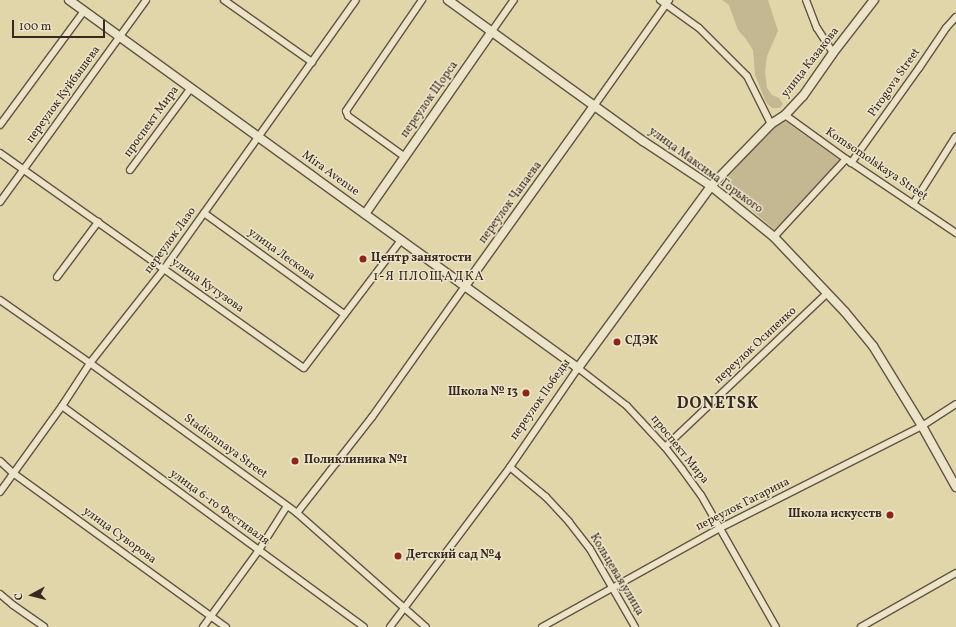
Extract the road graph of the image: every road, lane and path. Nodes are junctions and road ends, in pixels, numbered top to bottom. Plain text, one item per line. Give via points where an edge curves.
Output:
1 (69, 0) edge
2 (146, 0) edge
3 (224, 0) edge
4 (356, 0) edge
5 (422, 0) edge
6 (448, 0) edge
7 (514, 0) edge
8 (660, 0) edge
9 (806, 0) edge
10 (874, 0) edge
11 (667, 2) edge
12 (84, 11) junction
13 (956, 17) edge
14 (492, 31) junction
15 (119, 37) junction
16 (833, 53) junction
17 (312, 62) junction
18 (191, 88) junction
19 (594, 106) junction
20 (785, 115) junction
21 (771, 124) junction
22 (0, 125) edge
23 (956, 136) edge
24 (258, 137) junction
25 (0, 153) edge
26 (405, 157) junction
27 (848, 161) junction
28 (24, 170) junction
29 (130, 170) dead end
30 (711, 186) junction
31 (0, 202) edge
32 (912, 204) junction
33 (204, 213) junction
34 (365, 214) junction
35 (98, 222) junction
36 (956, 233) edge
37 (774, 237) junction
38 (401, 240) junction
39 (164, 269) junction
40 (57, 277) dead end
41 (465, 286) junction
42 (827, 293) junction
43 (0, 300) edge
44 (344, 314) junction
45 (90, 363) junction
46 (578, 368) junction
47 (956, 404) edge
48 (62, 406) junction
49 (922, 426) junction
50 (665, 447) junction
51 (0, 461) edge
52 (510, 467) junction
53 (13, 473) junction
54 (956, 487) edge
55 (0, 492) edge
56 (287, 506) junction
57 (297, 513) junction
58 (720, 528) junction
59 (259, 550) junction
60 (956, 573) edge
61 (613, 588) junction
62 (0, 594) edge
63 (405, 607) junction
64 (211, 616) junction
65 (44, 627) edge
66 (203, 627) edge
67 (226, 627) edge
68 (364, 627) edge
69 (390, 627) edge
70 (426, 627) edge
71 (542, 627) edge
72 (635, 627) edge
73 (776, 627) edge
74 (861, 627) edge

1 - 12 main road, Mira Avenue
2 - 15 street, переулок Куйбышева
3 - 17 street
4 - 17 street, переулок Лазо
5 - 26 street via 346,111 348,116
6 - 14 main road, улица Максима Горького
7 - 14 street, переулок Щорса
8 - 11 street
9 - 16 street via 817,28
10 - 16 main road, улица Казакова
11 - 19 street, переулок Чапаева
11 - 21 street via 699,28 747,76
12 - 15 main road, Mira Avenue
12 - 22 street
13 - 27 street, Pirogova Street
14 - 19 main road, улица Максима Горького
14 - 26 main road, переулок Щорса
15 - 18 main road, Mira Avenue
15 - 28 street, переулок Куйбышева
16 - 20 main road, улица Казакова via 803,96
17 - 24 street, переулок Лазо
18 - 24 main road, Mira Avenue
18 - 29 street, проспект Мира
19 - 30 main road, улица Максима Горького
19 - 41 main road, переулок Чапаева
20 - 21 main road, улица Казакова
20 - 27 street, Komsomolskaya Street
21 - 30 main road, улица Казакова
23 - 32 street
24 - 33 street, переулок Лазо
24 - 34 main road, Mira Avenue
25 - 28 street, улица Кутузова
26 - 34 main road, переулок Щорса
27 - 32 street, Komsomolskaya Street
27 - 37 street, Pirogova Street
28 - 31 street, переулок Куйбышева
28 - 35 street, улица Кутузова
30 - 37 main road, улица Максима Горького
30 - 46 main road, переулок Победы
32 - 36 street, Komsomolskaya Street
33 - 39 street, переулок Лазо
33 - 44 street, улица Лескова
34 - 38 main road, Mira Avenue
35 - 39 street, улица Кутузова
35 - 40 street
37 - 42 main road, улица Максима Горького
38 - 41 main road, Mira Avenue
38 - 44 street
39 - 44 street, улица Кутузова via 304,368
39 - 45 street, переулок Лазо
41 - 46 main road, Mira Avenue
41 - 57 street, переулок Чапаева via 372,417
42 - 49 main road, улица Максима Горького via 872,346
42 - 50 street, переулок Осипенко
43 - 45 street, Stadionnaya Street
45 - 48 street, переулок Лазо
45 - 56 street, Stadionnaya Street
46 - 50 street, проспект Мира via 627,406
46 - 52 street, переулок Победы
47 - 49 street, переулок Гагарина
48 - 53 street, переулок Лазо
48 - 59 street, улица 6-го Фестиваля
49 - 54 main road, улица Максима Горького
49 - 58 street, переулок Гагарина
50 - 58 street, проспект Мира via 701,495
51 - 53 street, улица Суворова
52 - 61 street, Кольцевая улица via 546,497 569,522 590,549
52 - 63 street, переулок Победы
53 - 55 street, переулок Лазо
53 - 64 street, улица Суворова
56 - 57 street, Stadionnaya Street
56 - 59 street
57 - 63 street, Stadionnaya Street
58 - 61 street, переулок Гагарина
58 - 73 street, проспект Мира
59 - 64 street
59 - 68 street, улица 6-го Фестиваля
60 - 74 street
61 - 71 street, переулок Гагарина
61 - 72 street, Кольцевая улица
62 - 65 street
63 - 69 street, переулок Победы
63 - 70 street, Stadionnaya Street
64 - 66 street
64 - 67 street, улица Суворова

